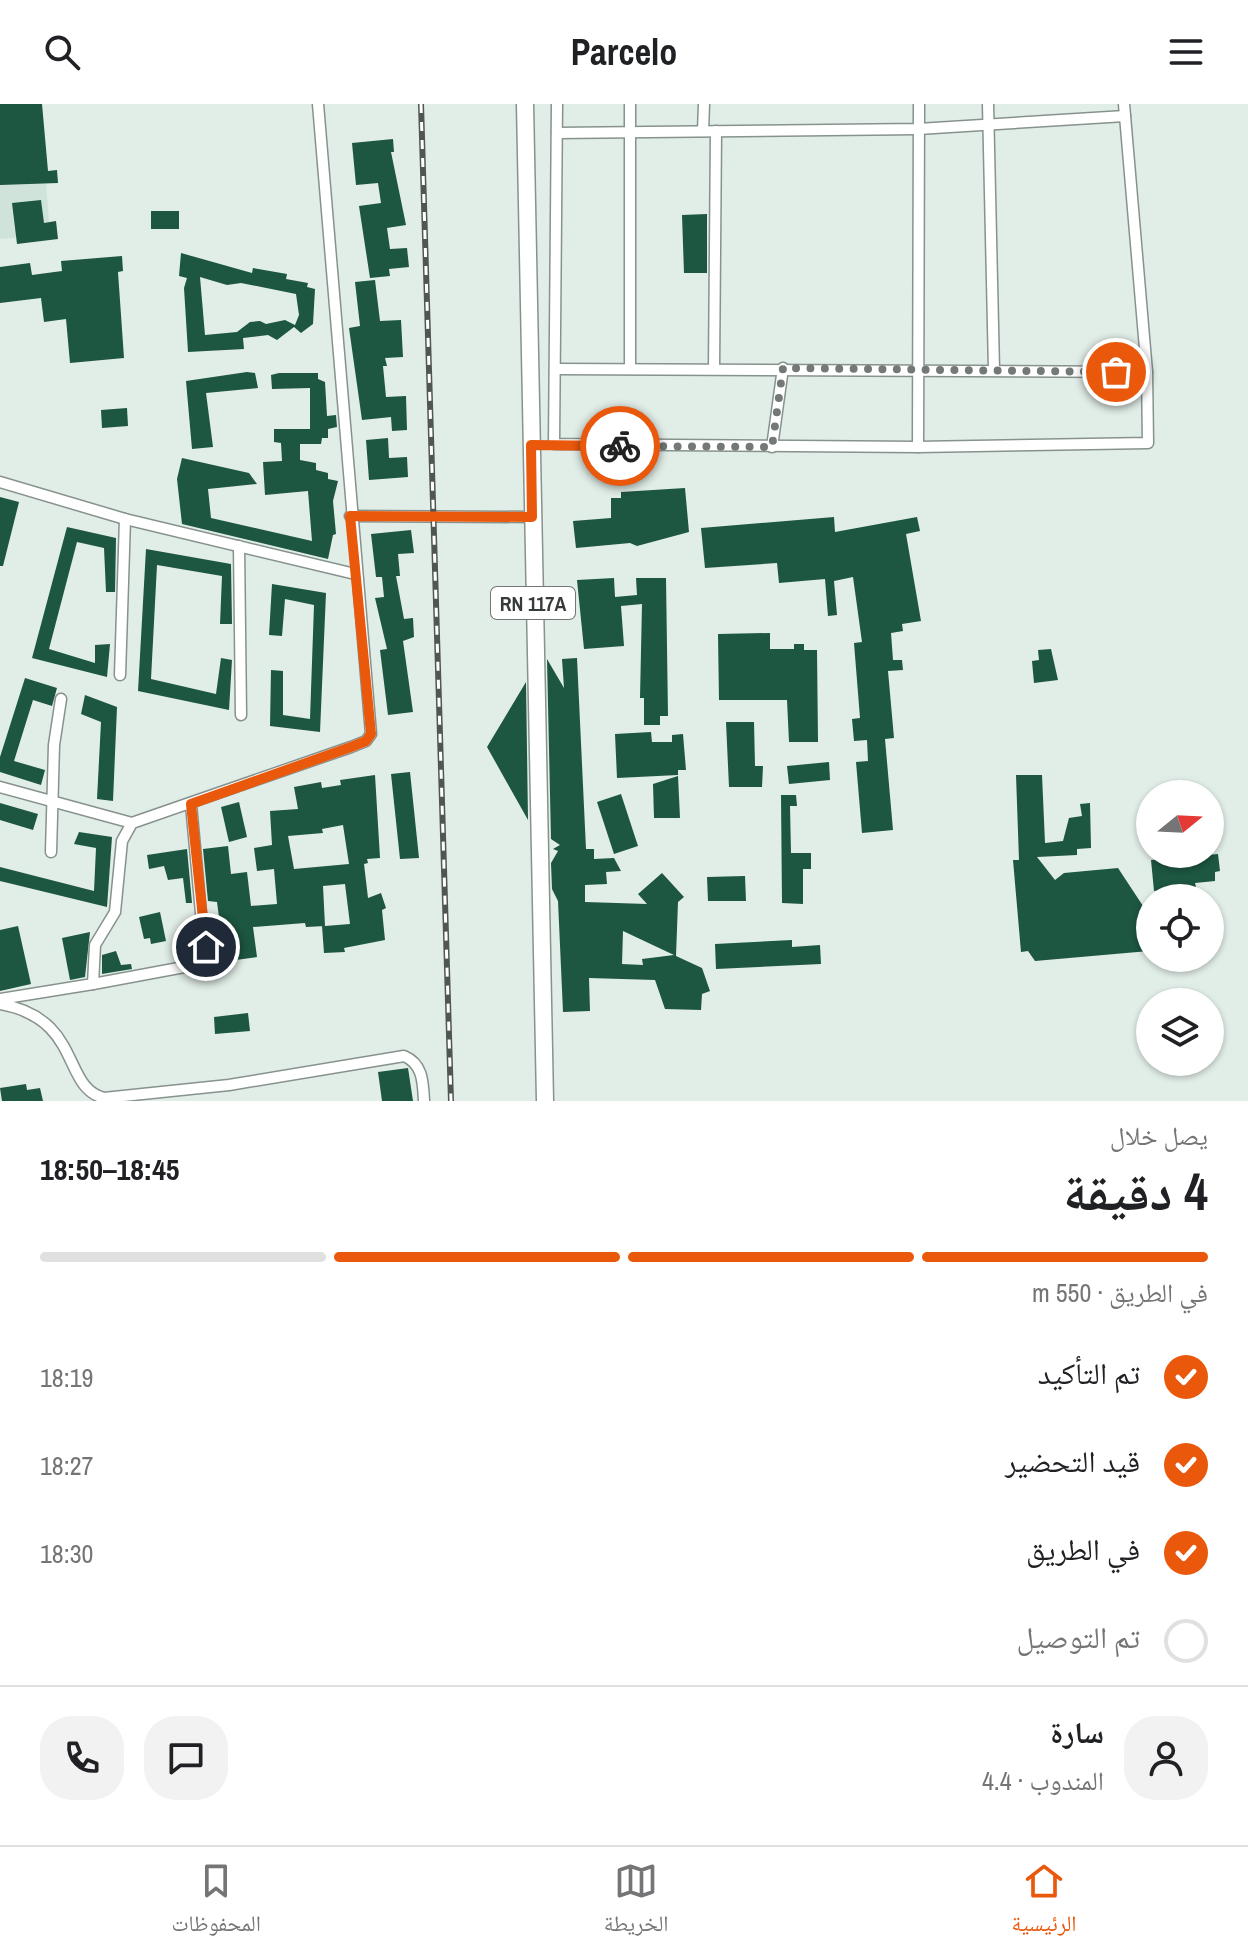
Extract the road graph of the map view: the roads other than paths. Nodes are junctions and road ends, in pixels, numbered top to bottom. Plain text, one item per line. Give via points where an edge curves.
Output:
1 (318, 104) edge
2 (525, 104) edge
3 (557, 104) edge
4 (630, 104) edge
5 (704, 104) edge
6 (919, 104) edge
7 (988, 104) edge
8 (1124, 110) edge
9 (988, 125) junction
10 (918, 129) junction
11 (703, 131) junction
12 (716, 131) junction
13 (630, 132) junction
14 (557, 133) junction
15 (783, 368) junction
16 (921, 368) junction
17 (556, 369) junction
18 (630, 369) junction
19 (714, 369) junction
20 (994, 370) junction
21 (1147, 372) junction
22 (554, 444) junction
23 (531, 445) junction
24 (772, 447) junction
25 (918, 447) junction
26 (0, 482) edge
27 (350, 516) junction
28 (532, 517) junction
29 (125, 519) junction
30 (239, 546) junction
31 (355, 574) junction
32 (120, 675) dead end
33 (61, 699) dead end
34 (241, 715) dead end
35 (0, 787) edge
36 (53, 800) junction
37 (191, 804) junction
38 (132, 823) junction
39 (51, 852) dead end
40 (93, 984) junction
41 (0, 1001) edge
42 (166, 1089) junction
43 (167, 1101) edge
44 (424, 1101) edge
45 (545, 1101) edge

1 - 27 street
2 - 23 main road, RN 117A
3 - 14 street
4 - 13 street
5 - 11 street
6 - 10 street
7 - 9 street
8 - 9 street
8 - 21 street
9 - 10 street
9 - 20 street
10 - 12 street
10 - 16 street
11 - 12 street
11 - 13 street
12 - 19 street
13 - 14 street
13 - 18 street
14 - 17 street
15 - 16 street
15 - 19 street
15 - 24 street
16 - 20 street
16 - 25 street
17 - 18 street
17 - 22 street
18 - 19 street
20 - 21 street
21 - 25 street via 1150,437 1145,445
22 - 23 street
22 - 24 street
23 - 28 main road, RN 117A
24 - 25 street
26 - 29 street
27 - 28 street
27 - 31 street
28 - 45 main road, RN 117A
29 - 30 street
29 - 32 street
30 - 31 street
30 - 34 street
31 - 37 street via 371,722 366,741
33 - 36 street
35 - 36 street
36 - 38 street
36 - 39 street
37 - 38 street
37 - 40 street via 205,957 195,965
38 - 40 street via 122,841 115,912 95,945
40 - 41 street
41 - 42 street via 24,1008 53,1028 96,1096
42 - 43 street
42 - 44 street via 229,1085 404,1056 421,1072

